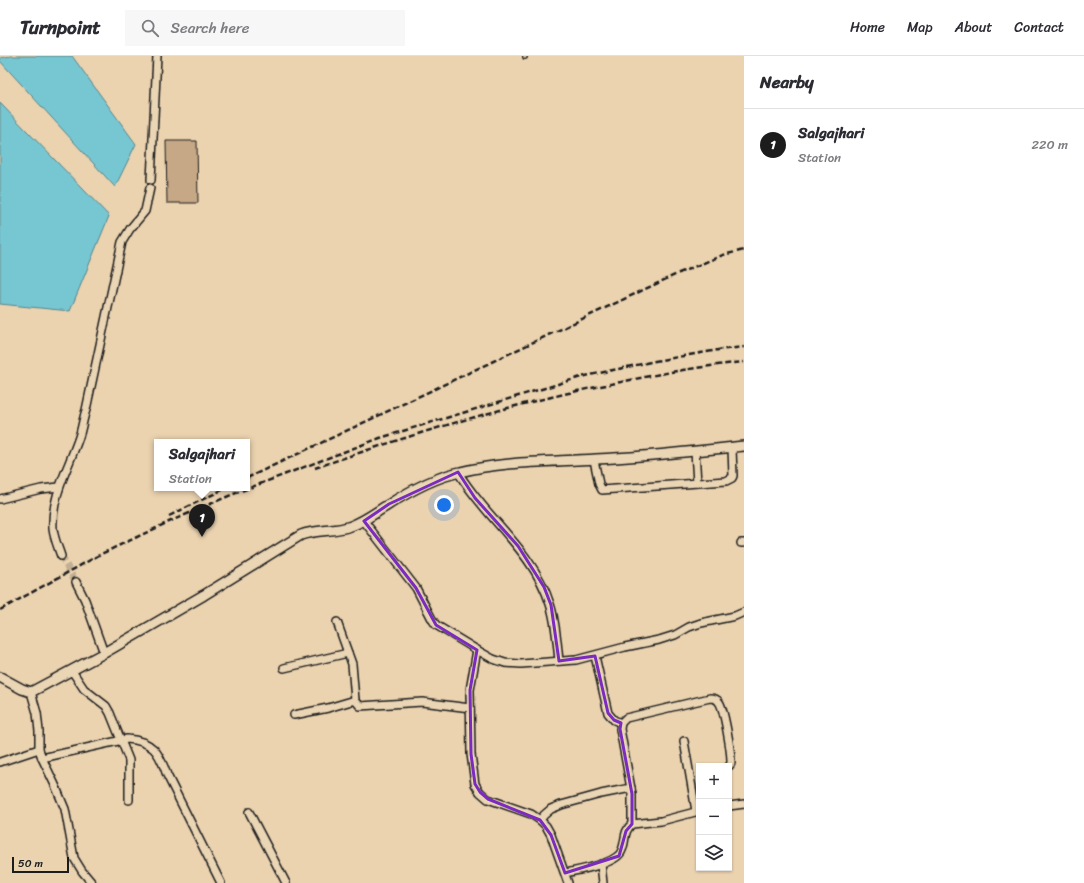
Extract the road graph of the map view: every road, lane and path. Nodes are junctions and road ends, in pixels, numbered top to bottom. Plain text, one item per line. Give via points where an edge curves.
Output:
1 (158, 56) edge
2 (744, 446) edge
3 (732, 448) junction
4 (695, 451) junction
5 (594, 460) junction
6 (458, 472) junction
7 (698, 483) junction
8 (59, 487) junction
9 (0, 499) edge
10 (364, 521) junction
11 (61, 556) tunnel mouth
12 (76, 582) tunnel mouth
13 (744, 612) edge
14 (337, 622) dead end
15 (477, 650) junction
16 (104, 653) junction
17 (348, 653) junction
18 (595, 656) junction
19 (559, 661) junction
20 (284, 668) dead end
21 (72, 671) junction
22 (0, 677) edge
23 (31, 692) junction
24 (356, 700) junction
25 (470, 708) junction
26 (294, 715) dead end
27 (621, 723) junction
28 (122, 740) junction
29 (684, 741) dead end
30 (39, 749) junction
31 (42, 758) junction
32 (0, 762) edge
33 (730, 763) edge
34 (631, 788) junction
35 (129, 800) dead end
36 (696, 801) edge
37 (744, 804) edge
38 (732, 806) edge
39 (250, 812) dead end
40 (696, 812) edge
41 (540, 820) junction
42 (632, 824) junction
43 (601, 864) junction
44 (565, 873) junction
45 (92, 883) edge
46 (221, 883) edge
47 (286, 883) edge
48 (568, 883) edge
49 (604, 883) edge

1 - 8 street via 151,184 145,210 122,242 86,410 79,437
2 - 3 main road
3 - 4 main road
3 - 7 street via 732,478 726,481
4 - 5 main road
4 - 7 street
5 - 6 main road via 502,465
5 - 7 street via 602,490
6 - 10 main road via 433,481
6 - 19 street via 475,498 518,546 544,587 556,629
8 - 9 street
8 - 11 street via 53,529
10 - 15 street via 416,588 436,625
10 - 16 main road via 351,527 310,531 301,535
12 - 16 street
13 - 18 street via 701,622 659,640
14 - 17 street
15 - 19 street via 505,663
15 - 25 street via 472,672
16 - 21 main road
17 - 20 street
17 - 24 street via 352,664
18 - 19 street
18 - 27 street via 608,713
21 - 23 main road
21 - 28 street via 84,689 106,706
22 - 23 main road via 22,690
23 - 30 street via 37,713
24 - 25 street via 364,707 422,702
24 - 26 street
25 - 41 street via 475,784 488,798 531,814
27 - 33 street via 626,718 710,698 716,699 722,710
27 - 34 street
28 - 31 street
28 - 35 street via 129,760
28 - 46 street via 136,740 149,744 156,750
29 - 36 street
30 - 31 street
30 - 32 street
31 - 45 street via 64,809 74,858
34 - 41 street via 561,805 551,809
34 - 42 street
37 - 38 street
39 - 47 street
40 - 42 street via 661,821
41 - 44 street via 551,835
42 - 43 street via 626,831 619,856
43 - 44 street
43 - 49 street
44 - 48 street

